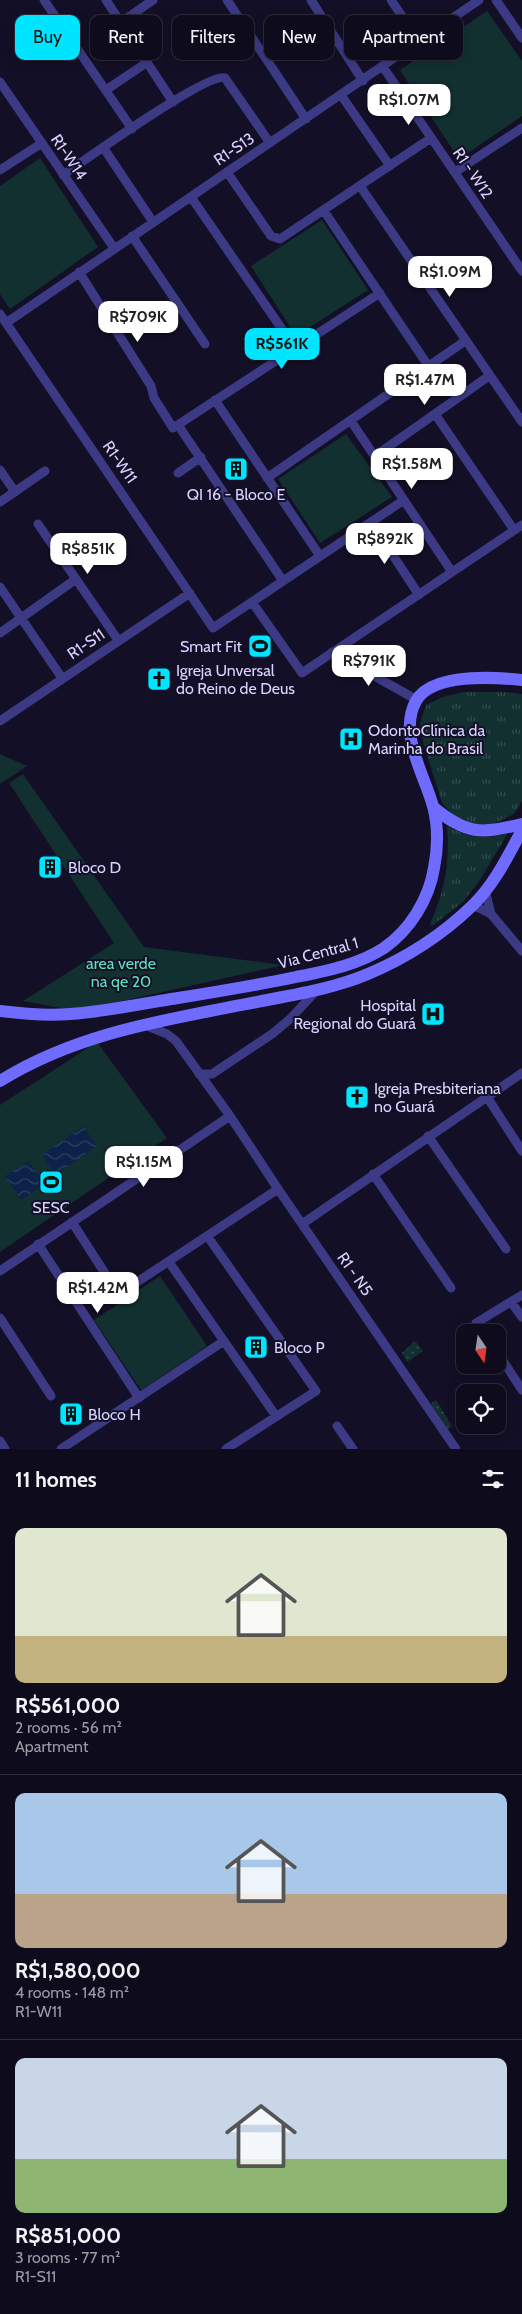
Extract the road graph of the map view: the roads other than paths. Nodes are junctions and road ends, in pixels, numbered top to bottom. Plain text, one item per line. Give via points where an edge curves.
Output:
1 (44, 0) edge
2 (106, 0) edge
3 (153, 0) edge
4 (227, 0) edge
5 (311, 0) edge
6 (391, 0) edge
7 (479, 0) edge
8 (496, 0) edge
9 (116, 15) edge
10 (130, 15) edge
11 (402, 15) edge
12 (457, 15) edge
13 (518, 25) edge
14 (522, 38) edge
15 (144, 60) edge
16 (393, 60) edge
17 (146, 63) junction
18 (383, 67) junction
19 (363, 81) junction
20 (0, 82) edge
21 (106, 90) junction
22 (341, 95) junction
23 (173, 102) junction
24 (306, 119) junction
25 (522, 128) edge
26 (132, 129) junction
27 (431, 138) junction
28 (42, 143) junction
29 (270, 143) junction
30 (103, 148) junction
31 (390, 166) junction
32 (0, 170) edge
33 (227, 172) junction
34 (455, 172) junction
35 (63, 175) junction
36 (360, 186) junction
37 (191, 197) junction
38 (324, 211) junction
39 (153, 222) junction
40 (132, 236) junction
41 (114, 248) junction
42 (522, 271) edge
43 (79, 272) junction
44 (380, 294) junction
45 (0, 314) edge
46 (6, 323) junction
47 (465, 341) junction
48 (205, 344) dead end
49 (295, 348) junction
50 (429, 367) junction
51 (489, 376) junction
52 (215, 400) junction
53 (435, 414) junction
54 (350, 421) junction
55 (522, 422) edge
56 (178, 424) junction
57 (375, 456) junction
58 (201, 457) junction
59 (0, 470) edge
60 (45, 471) dead end
61 (178, 473) dead end
62 (267, 478) junction
63 (15, 492) junction
64 (404, 500) junction
65 (0, 502) edge
66 (371, 522) junction
67 (38, 524) dead end
68 (518, 528) edge
69 (320, 556) junction
70 (452, 572) junction
71 (76, 579) junction
72 (283, 580) junction
73 (0, 587) edge
74 (190, 593) junction
75 (419, 594) junction
76 (252, 602) junction
77 (21, 618) junction
78 (0, 633) edge
79 (118, 640) junction
80 (332, 652) junction
81 (62, 678) junction
82 (522, 680) edge
83 (417, 700) junction
84 (1, 718) edge
85 (433, 807) junction
86 (522, 824) edge
87 (522, 830) edge
88 (485, 890) junction
89 (473, 905) junction
90 (491, 914) junction
91 (522, 951) edge
92 (317, 990) junction
93 (0, 1011) edge
94 (144, 1024) junction
95 (49, 1055) junction
96 (198, 1074) junction
97 (212, 1074) junction
98 (522, 1074) edge
99 (0, 1081) edge
100 (0, 1088) edge
101 (209, 1089) junction
102 (487, 1097) junction
103 (230, 1116) junction
104 (428, 1136) junction
105 (522, 1151) edge
106 (373, 1174) junction
107 (278, 1189) junction
108 (72, 1222) junction
109 (302, 1224) junction
110 (208, 1237) junction
111 (38, 1244) junction
112 (506, 1249) dead end
113 (169, 1262) junction
114 (0, 1271) edge
115 (451, 1288) dead end
116 (522, 1294) edge
117 (511, 1302) junction
118 (522, 1317) edge
119 (0, 1318) edge
120 (477, 1324) edge
121 (224, 1341) junction
122 (506, 1365) edge
123 (522, 1390) edge
124 (51, 1396) dead end
125 (139, 1398) junction
126 (276, 1416) junction
127 (337, 1426) dead end
128 (0, 1441) edge
129 (64, 1448) edge
130 (5, 1449) edge
131 (226, 1449) edge
132 (353, 1449) edge
133 (456, 1449) edge

1 - 21 street
2 - 9 street
3 - 10 street
4 - 24 street
5 - 19 street
6 - 11 street
7 - 12 street, R1-S13
8 - 13 street
13 - 14 street
15 - 17 street
16 - 18 street, R1-S13
17 - 21 street
17 - 23 street
18 - 19 street, R1-S13
18 - 27 street, R1 - W12
19 - 22 street, R1-S13
20 - 28 street, R1-W14
21 - 26 street
22 - 24 street, R1-S13
22 - 31 street
23 - 26 street
23 - 29 street via 211,79 225,78
24 - 29 street, R1-S13
25 - 34 street
26 - 30 street
27 - 31 street
27 - 34 street, R1 - W12
28 - 32 street
28 - 35 street, R1-W14
29 - 33 street, R1-S13
30 - 35 street
30 - 39 street
31 - 36 street
33 - 37 street, R1-S13
33 - 38 street via 274,238 283,238
34 - 42 street, R1 - W12
35 - 41 street, R1-W14
36 - 38 street
36 - 47 street
37 - 39 street, R1-S13
37 - 49 street
38 - 44 street
39 - 40 street, R1-S13
40 - 41 street, R1-S13
40 - 48 street
41 - 43 street, R1-S13
43 - 46 street, R1-S13
43 - 56 street via 173,428
44 - 49 street
44 - 50 street
45 - 46 street, R1-W11
46 - 74 street, R1-W11
47 - 50 street
47 - 51 street
49 - 52 street
50 - 54 street
51 - 53 street
51 - 55 street
52 - 56 street
52 - 62 street
53 - 57 street
53 - 68 street
54 - 57 street
54 - 62 street
56 - 58 street
57 - 64 street
58 - 61 street
58 - 72 street
59 - 63 street
60 - 63 street
62 - 69 street
63 - 65 street
64 - 66 street
64 - 70 street
66 - 69 street
66 - 75 street
67 - 71 street
68 - 70 street
69 - 72 street
70 - 75 street
71 - 77 street
71 - 79 street
72 - 76 street
73 - 77 street
74 - 76 street, R1-W11 via 213,628
74 - 79 street, R1-S11
75 - 80 street
76 - 80 street via 302,673
77 - 78 street
77 - 81 street
79 - 81 street, R1-S11
80 - 83 street
81 - 84 street, R1-S11
82 - 83 street via 499,678 448,682 429,688
83 - 85 street, Via Central 1 via 410,729
85 - 86 street via 466,829 488,830
85 - 93 street, Via Central 1 via 436,845 429,888 410,923 385,947 368,957 331,970 246,988 72,1014 33,1016
87 - 88 street, Via Central 1 via 501,869
88 - 89 street, Via Central 1
88 - 90 street
89 - 90 street
89 - 92 street, Via Central 1 via 440,934 401,958 368,974
90 - 91 street
92 - 94 street, Via Central 1
92 - 97 street via 272,1034
94 - 95 street, Via Central 1 via 92,1038
94 - 96 street, R1 - N5 via 171,1037
95 - 99 street, Via Central 1
95 - 100 street
96 - 97 street
96 - 101 street, R1 - N5
97 - 101 street
98 - 102 street
101 - 103 street, R1 - N5
102 - 104 street
102 - 105 street
103 - 107 street, R1 - N5
103 - 108 street
104 - 106 street
104 - 112 street
106 - 109 street
106 - 115 street
107 - 109 street, R1 - N5
107 - 110 street
108 - 111 street
108 - 113 street via 118,1290 127,1290
109 - 133 street, R1 - N5
110 - 113 street
110 - 126 street via 316,1391
111 - 114 street
111 - 125 street
113 - 121 street
116 - 117 street
117 - 118 street
117 - 120 street
119 - 124 street
121 - 125 street
121 - 126 street
122 - 123 street
125 - 129 street
126 - 131 street
127 - 132 street
128 - 130 street

